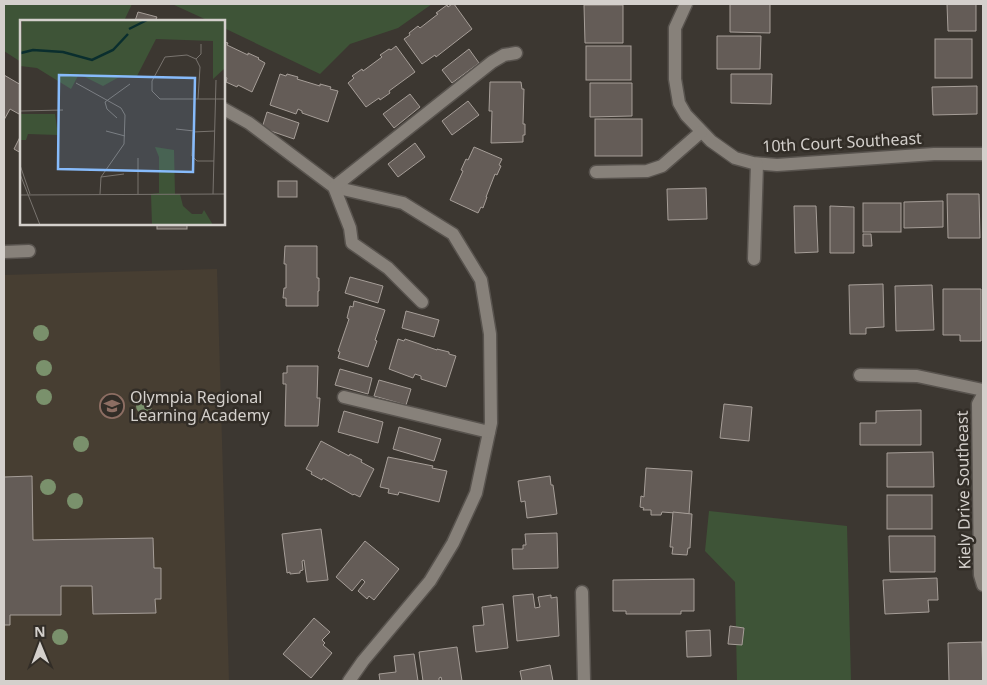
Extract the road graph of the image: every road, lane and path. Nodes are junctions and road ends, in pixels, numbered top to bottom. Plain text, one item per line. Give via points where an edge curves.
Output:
1 (686, 4) edge
2 (516, 53) dead end
3 (225, 110) edge
4 (701, 132) junction
5 (983, 154) edge
6 (757, 164) junction
7 (596, 172) dead end
8 (334, 187) junction
9 (29, 251) dead end
10 (4, 252) edge
11 (754, 259) dead end
12 (422, 302) dead end
13 (860, 374) dead end
14 (983, 390) edge
15 (983, 395) edge
16 (344, 397) dead end
17 (489, 432) junction
18 (983, 585) edge
19 (582, 592) dead end
20 (349, 681) edge
21 (584, 681) edge

1 - 4 street, 10th Court Southeast via 674,28 675,79 680,103
2 - 8 street via 492,62
3 - 8 street via 250,123
4 - 6 street, 10th Court Southeast via 735,158
4 - 7 street via 662,166 646,171
5 - 6 street, 10th Court Southeast
6 - 11 street
8 - 12 street via 350,228 352,243 388,268
8 - 17 street via 403,203 453,234 481,280 490,334
9 - 10 street
13 - 14 street via 917,376
15 - 18 street, Kiely Drive Southeast via 978,404 980,575
16 - 17 street
17 - 20 street via 476,493 454,543 430,581
19 - 21 street

